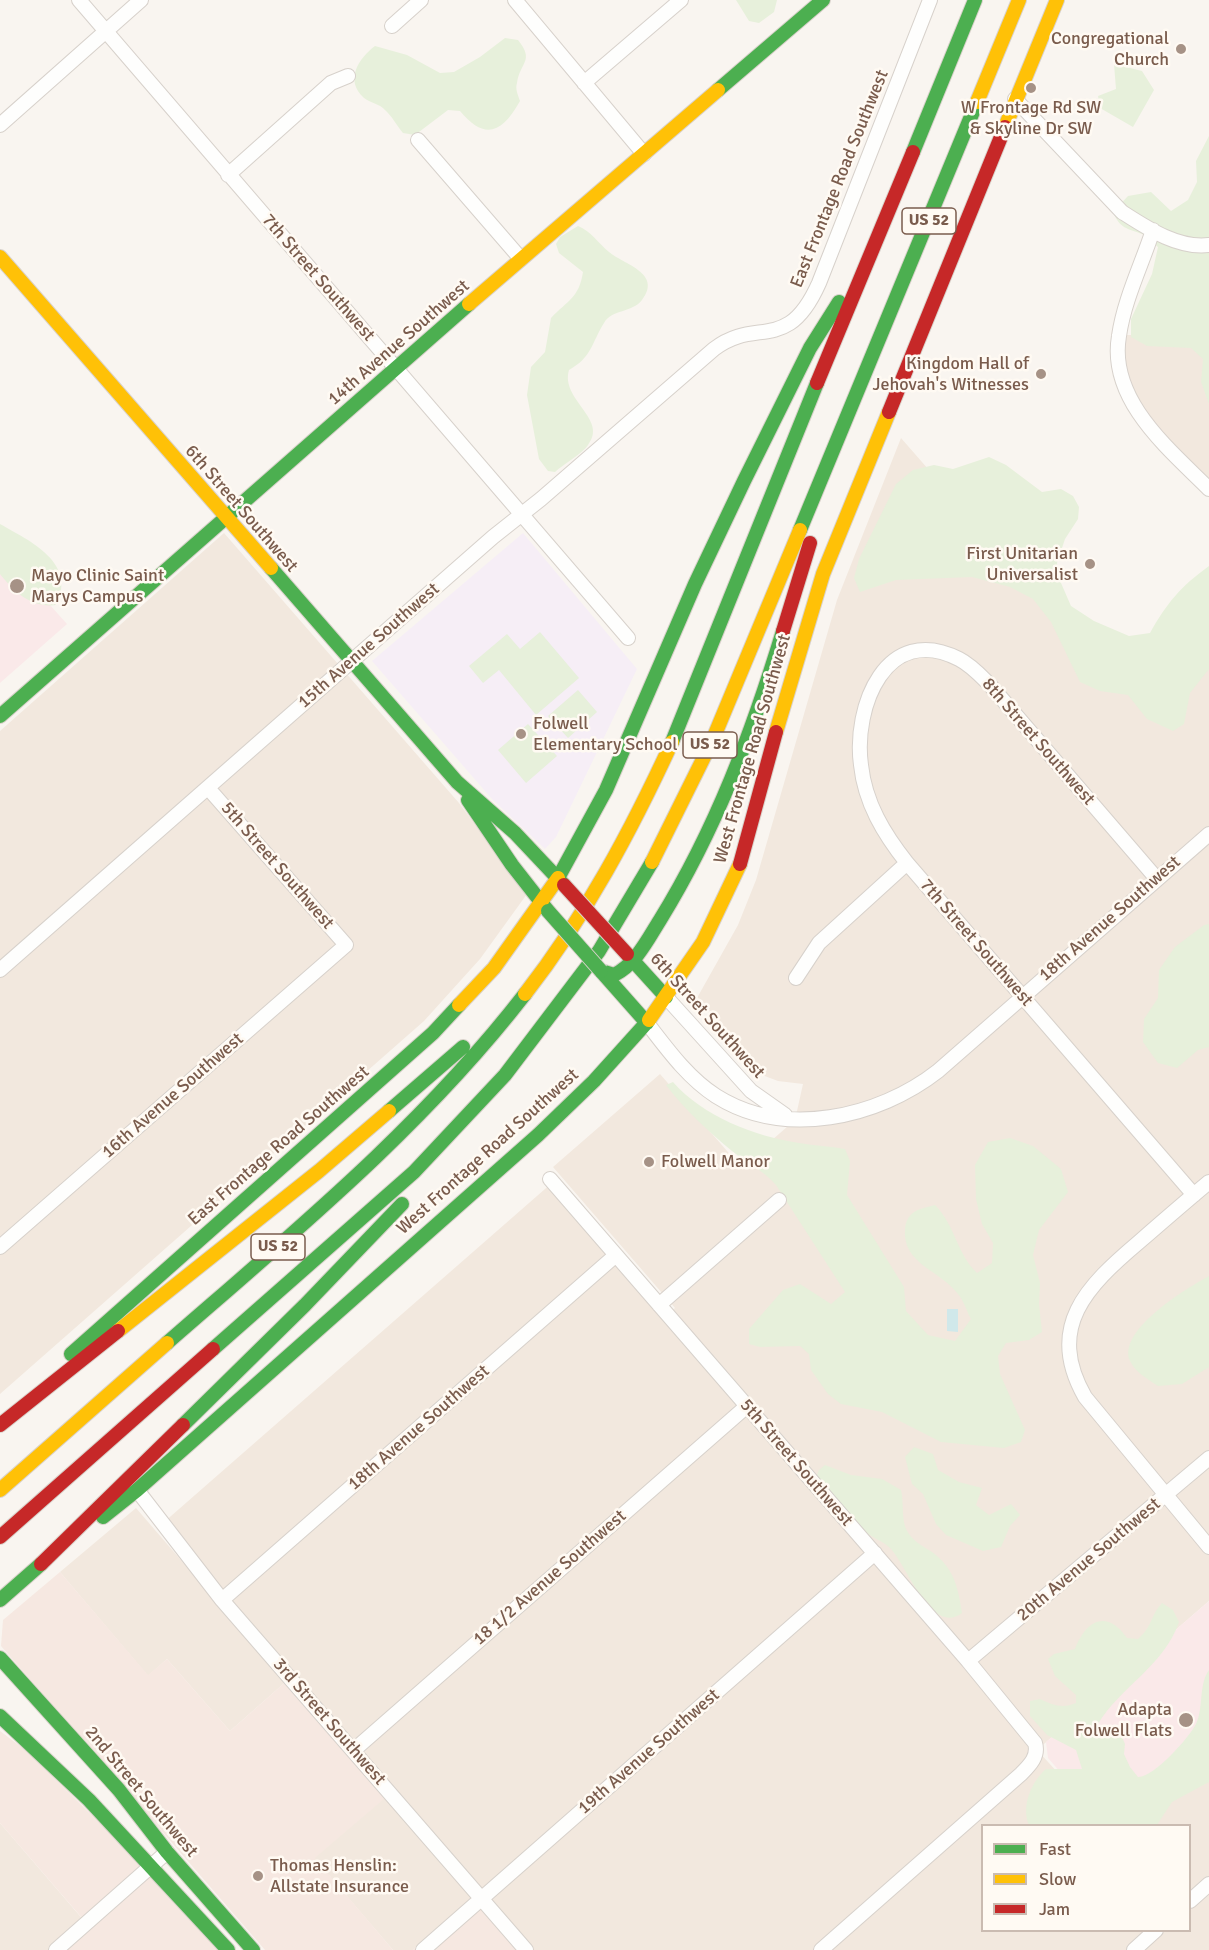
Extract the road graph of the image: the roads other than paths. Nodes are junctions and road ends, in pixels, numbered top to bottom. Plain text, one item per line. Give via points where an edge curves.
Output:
1 (79, 0) edge
2 (141, 0) edge
3 (421, 0) edge
4 (515, 0) edge
5 (681, 0) edge
6 (823, 0) edge
7 (930, 0) edge
8 (975, 0) edge
9 (1019, 0) edge
10 (1057, 0) edge
11 (392, 26) dead end
12 (106, 32) junction
13 (348, 76) dead end
14 (584, 83) junction
15 (1015, 99) junction
16 (0, 125) edge
17 (418, 140) dead end
18 (644, 154) junction
19 (228, 175) junction
20 (1153, 230) junction
21 (1209, 245) edge
22 (0, 257) edge
23 (521, 260) junction
24 (862, 270) junction
25 (747, 335) joint
26 (396, 369) junction
27 (861, 386) junction
28 (1209, 489) edge
29 (522, 514) junction
30 (226, 520) junction
31 (628, 638) dead end
32 (896, 658) joint
33 (351, 661) junction
34 (0, 716) edge
35 (457, 782) junction
36 (208, 788) junction
37 (1209, 834) edge
38 (907, 863) junction
39 (1157, 879) junction
40 (561, 882) junction
41 (545, 906) junction
42 (346, 945) joint
43 (630, 958) junction
44 (0, 970) edge
45 (601, 971) junction
46 (796, 978) dead end
47 (534, 982) junction
48 (1022, 996) junction
49 (666, 997) junction
50 (647, 1023) junction
51 (505, 1075) junction
52 (795, 1120) junction
53 (550, 1179) dead end
54 (1209, 1182) edge
55 (1194, 1195) junction
56 (779, 1200) dead end
57 (0, 1247) edge
58 (616, 1255) junction
59 (659, 1305) junction
60 (747, 1406) junction
61 (0, 1419) edge
62 (0, 1425) edge
63 (1209, 1458) edge
64 (0, 1490) edge
65 (137, 1490) junction
66 (1165, 1496) junction
67 (0, 1537) edge
68 (1209, 1547) edge
69 (875, 1553) junction
70 (42, 1564) junction
71 (0, 1600) edge
72 (222, 1600) junction
73 (0, 1658) edge
74 (968, 1661) junction
75 (0, 1716) edge
76 (354, 1750) junction
77 (167, 1852) junction
78 (153, 1864) junction
79 (1209, 1884) edge
80 (482, 1899) junction
81 (1191, 1900) edge
82 (1154, 1932) edge
83 (56, 1950) edge
84 (228, 1950) edge
85 (253, 1950) edge
86 (423, 1950) edge
87 (526, 1950) edge
88 (821, 1950) edge
89 (1134, 1950) edge

1 - 12 street, 7th Street Southwest
2 - 12 street
3 - 11 street
4 - 14 street
5 - 14 street
6 - 18 main road, 14th Avenue Southwest
7 - 25 street, East Frontage Road Southwest via 813,296 788,325
8 - 24 main road, US 52
9 - 27 main road, US 52
10 - 15 main road, West Frontage Road Southwest
12 - 16 street
12 - 19 street, 7th Street Southwest
13 - 19 street via 331,83
14 - 18 street
15 - 20 street via 1122,212
15 - 49 main road, West Frontage Road Southwest via 823,574 734,880 709,931
17 - 23 street
18 - 23 main road, 14th Avenue Southwest
19 - 26 street, 7th Street Southwest
20 - 21 street via 1185,244
20 - 28 street via 1120,328 1120,371 1128,397 1138,412
22 - 30 main road, 6th Street Southwest
23 - 26 main road, 14th Avenue Southwest
24 - 40 main road, East Frontage Road Southwest via 819,330 746,476 673,635 631,740
24 - 47 main road, US 52 via 671,744 581,914
25 - 29 street, 15th Avenue Southwest via 729,339 714,349
26 - 29 street, 7th Street Southwest
26 - 30 main road, 14th Avenue Southwest
27 - 43 main road via 740,764 669,905
27 - 51 main road, US 52 via 713,739 666,837 599,951
29 - 31 street, 7th Street Southwest
29 - 33 street, 15th Avenue Southwest
30 - 33 main road, 6th Street Southwest
30 - 34 main road, 14th Avenue Southwest
32 - 38 street, 7th Street Southwest via 876,681 867,700 860,752 871,804 883,830
32 - 39 street, 8th Street Southwest via 934,651 975,670
33 - 35 main road, 6th Street Southwest
33 - 36 street, 15th Avenue Southwest
35 - 40 main road, 6th Street Southwest via 515,833
35 - 41 main road, 6th Street Southwest
36 - 42 street, 5th Street Southwest
36 - 44 street, 15th Avenue Southwest
37 - 39 street, 18th Avenue Southwest
38 - 46 street via 819,944
38 - 48 street, 7th Street Southwest
39 - 48 street, 18th Avenue Southwest
40 - 41 main road, East Frontage Road Southwest
40 - 43 main road, 6th Street Southwest, bridge
41 - 45 main road, 6th Street Southwest, bridge
41 - 61 main road, East Frontage Road Southwest via 433,1034
42 - 57 street, 16th Avenue Southwest
43 - 45 main road via 614,975
43 - 49 main road, 6th Street Southwest
45 - 50 main road, 6th Street Southwest
47 - 62 main road via 379,1122
47 - 64 main road, US 52 via 448,1085 382,1153
48 - 52 street, 18th Avenue Southwest via 938,1071 901,1096 854,1112
48 - 55 street, 7th Street Southwest
49 - 50 main road, West Frontage Road Southwest
49 - 52 street, 6th Street Southwest via 751,1091
50 - 52 street, 6th Street Southwest via 679,1063 718,1097 752,1112
50 - 65 main road, West Frontage Road Southwest via 538,1135
51 - 67 main road, US 52 via 385,1199
51 - 70 main road via 449,1151 393,1214 297,1314
53 - 58 street, 5th Street Southwest
54 - 55 street
55 - 66 street via 1094,1282 1074,1315 1070,1332 1070,1358 1085,1397
56 - 59 street
58 - 59 street, 5th Street Southwest
58 - 72 street, 18th Avenue Southwest
59 - 60 street, 5th Street Southwest
60 - 69 street, 5th Street Southwest
60 - 76 street, 18 1/2 Avenue Southwest
63 - 66 street, 20th Avenue Southwest
65 - 70 main road, West Frontage Road Southwest
65 - 72 street, 3rd Street Southwest
66 - 68 street
66 - 74 street, 20th Avenue Southwest
69 - 74 street, 5th Street Southwest
69 - 80 street, 19th Avenue Southwest
70 - 71 main road, West Frontage Road Southwest
72 - 76 street, 3rd Street Southwest
73 - 77 main road, 2nd Street Southwest via 119,1790
74 - 88 street, 5th Street Southwest via 1027,1731 1037,1750 1033,1761
75 - 78 main road, 2nd Street Southwest via 53,1763
76 - 80 street, 3rd Street Southwest
77 - 78 street
77 - 85 main road, 2nd Street Southwest
78 - 83 street
78 - 84 main road, 2nd Street Southwest
79 - 81 street
80 - 86 street, 19th Avenue Southwest
80 - 87 street, 3rd Street Southwest
82 - 89 street

